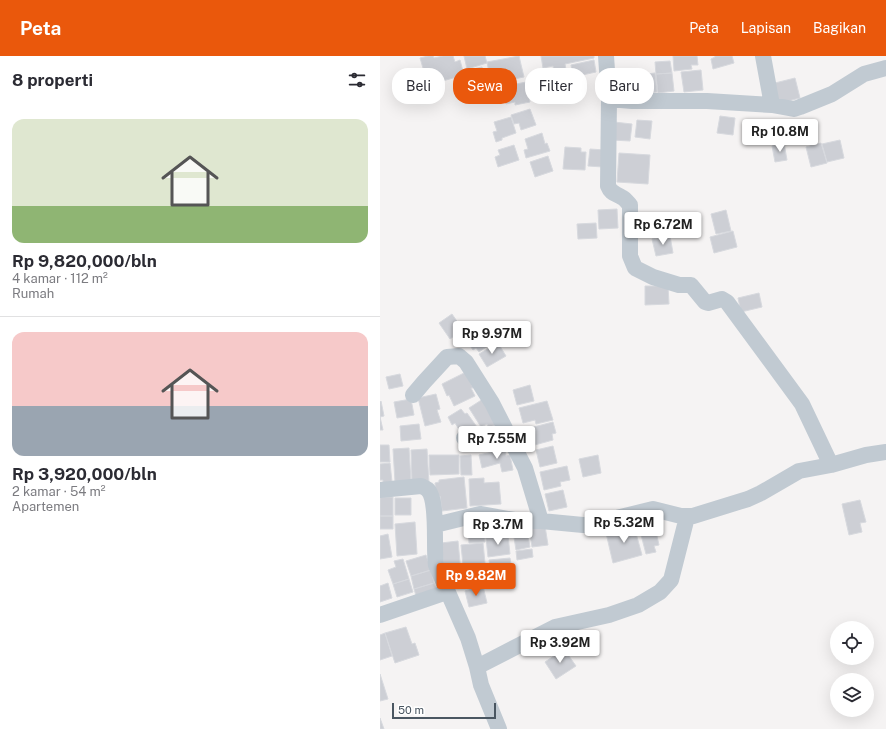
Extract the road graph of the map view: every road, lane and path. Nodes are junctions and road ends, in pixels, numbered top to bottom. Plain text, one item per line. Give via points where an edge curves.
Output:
1 (606, 56) edge
2 (763, 56) edge
3 (607, 68) edge
4 (886, 68) edge
5 (654, 101) edge
6 (609, 104) edge
7 (772, 106) junction
8 (413, 395) dead end
9 (464, 438) dead end
10 (509, 438) junction
11 (886, 452) edge
12 (831, 465) junction
13 (380, 490) edge
14 (687, 516) junction
15 (541, 521) junction
16 (435, 525) junction
17 (447, 592) junction
18 (380, 615) edge
19 (478, 667) junction
20 (499, 729) edge

1 - 3 street
2 - 7 street
4 - 7 street via 864,74 832,94 800,108
5 - 7 street via 707,101
6 - 12 street via 608,186 613,194 624,198 630,205 630,246 634,268 672,283 691,284 705,302 722,299 727,302 802,404
8 - 10 street via 447,357 459,356 466,362 492,403
9 - 10 street
10 - 15 street via 527,474
11 - 12 street
12 - 14 street via 799,471 748,499
13 - 16 street via 414,486 427,488 434,503
14 - 15 street via 653,509 588,525
14 - 19 street via 671,580 660,592 638,605 610,615 555,627
15 - 16 street via 520,521 480,514
16 - 17 street via 434,556
17 - 18 street
17 - 19 street
19 - 20 street via 481,686

